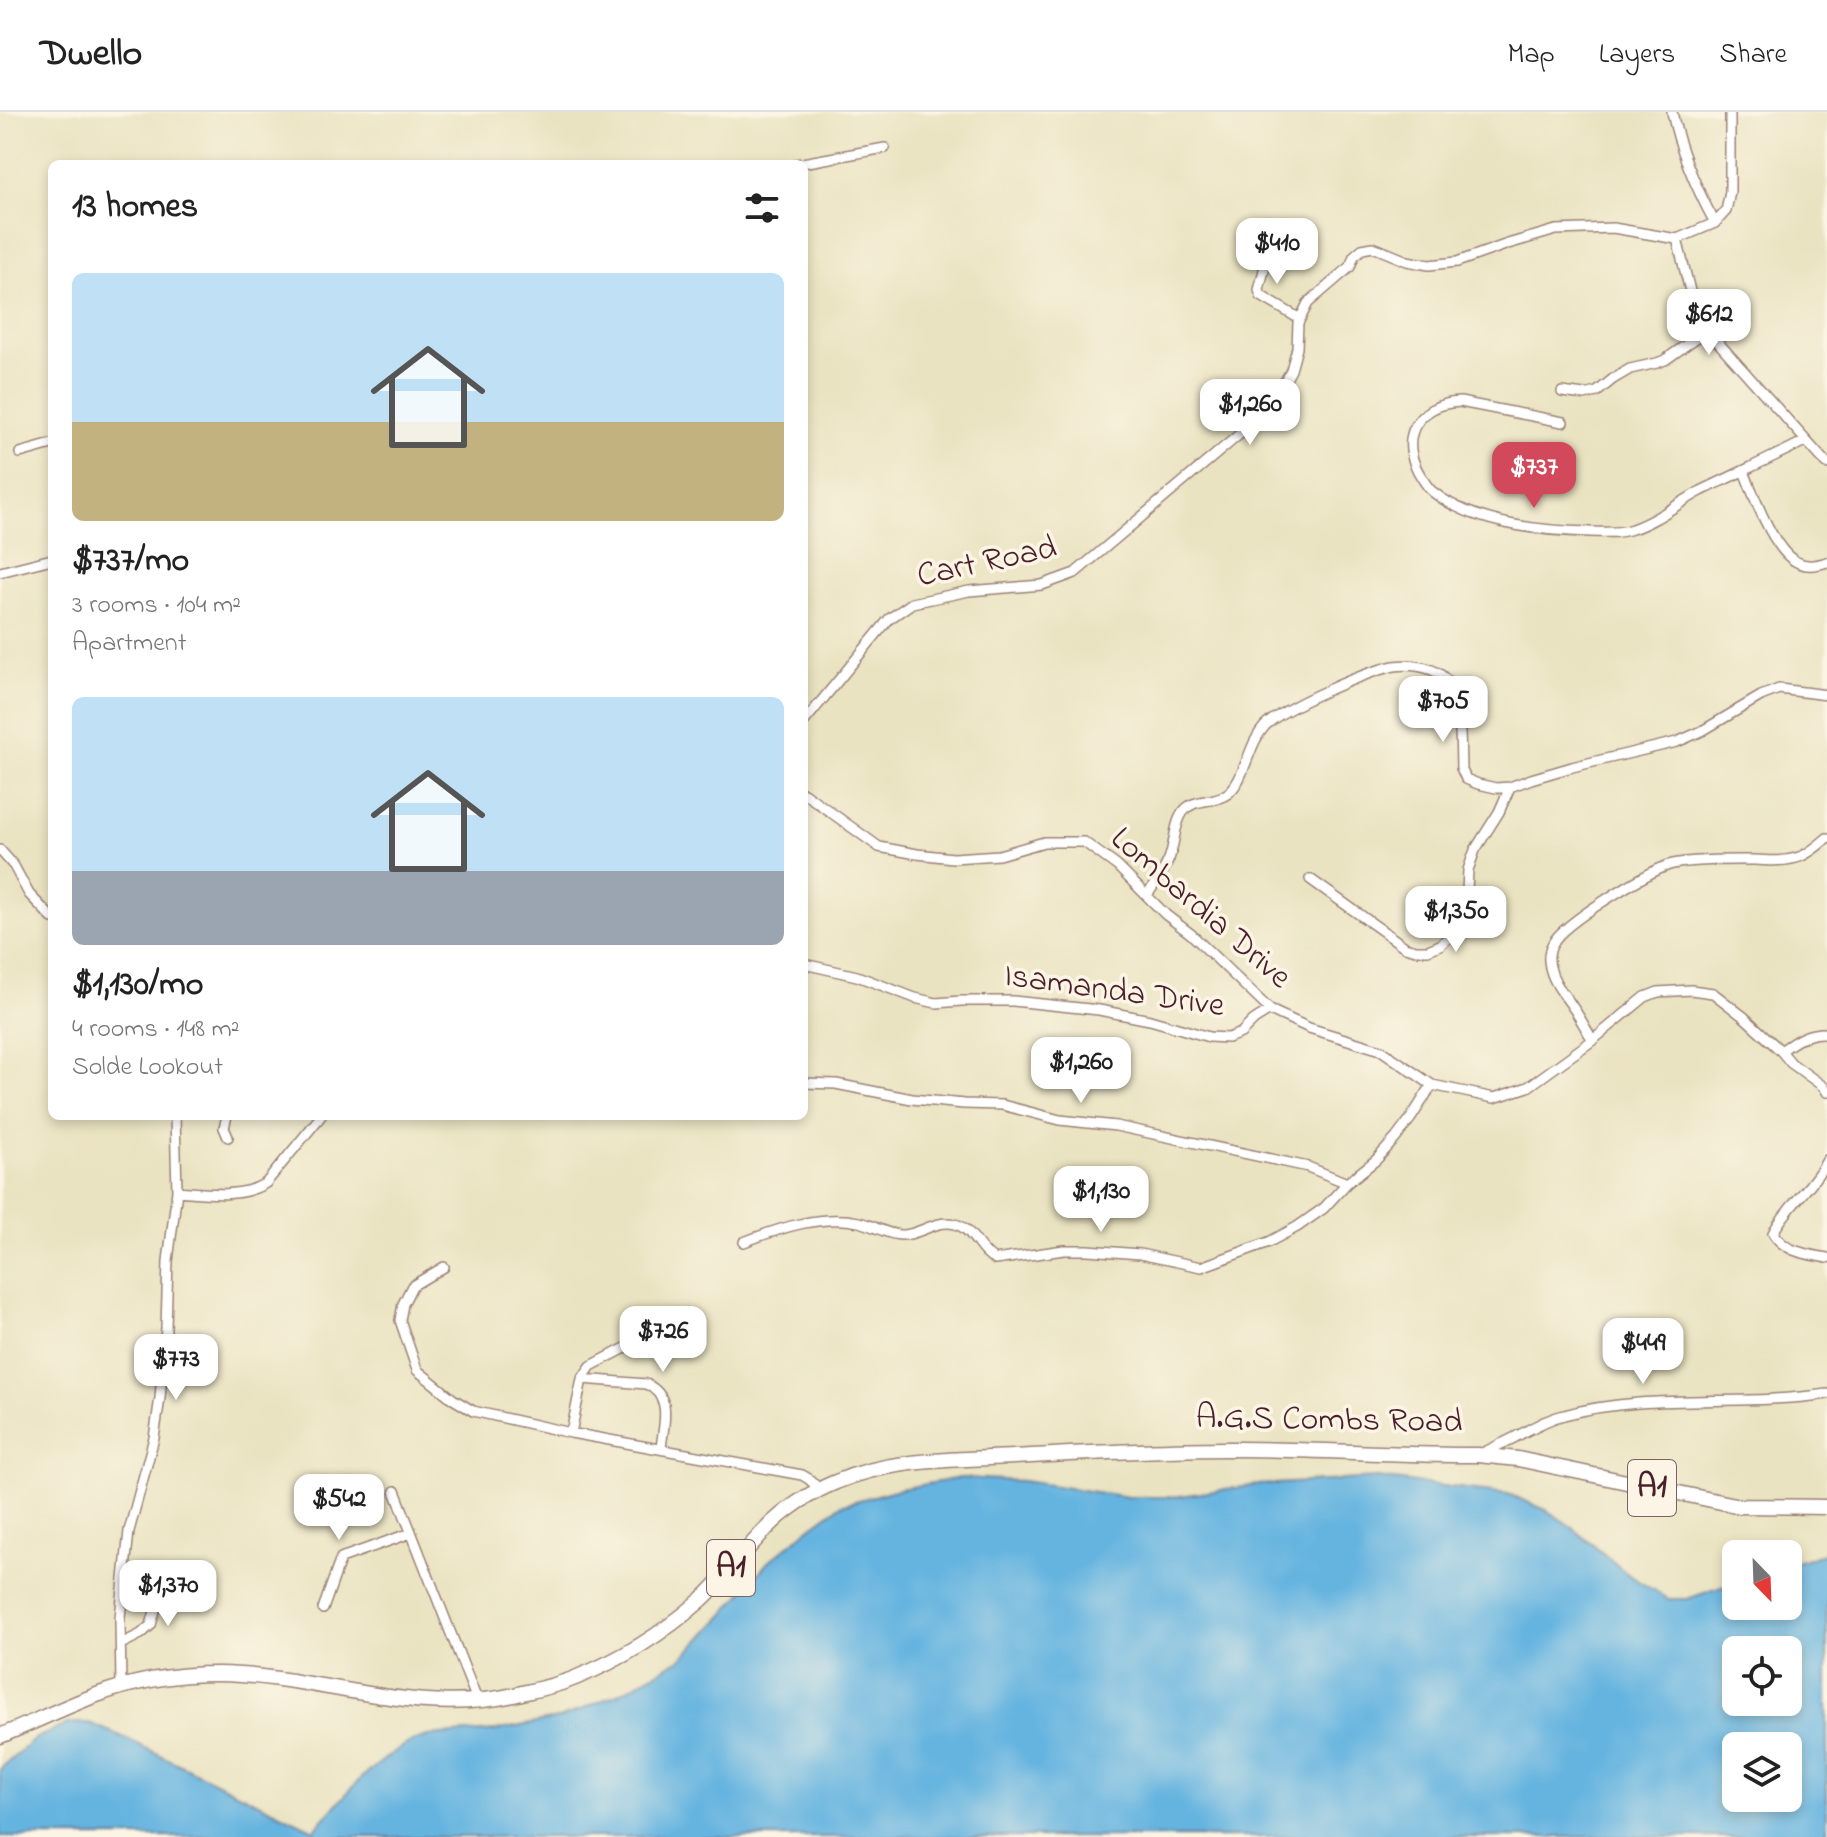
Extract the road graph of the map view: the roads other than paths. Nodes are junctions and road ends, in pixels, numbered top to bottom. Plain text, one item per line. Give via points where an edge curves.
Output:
1 (1672, 112) edge
2 (1730, 112) edge
3 (885, 148) dead end
4 (808, 162) edge
5 (1715, 223) junction
6 (1677, 239) junction
7 (1270, 246) dead end
8 (1300, 319) junction
9 (1707, 330) junction
10 (1562, 392) dead end
11 (1563, 422) dead end
12 (1805, 441) junction
13 (48, 445) edge
14 (20, 453) dead end
15 (1827, 464) edge
16 (1744, 471) junction
17 (48, 560) edge
18 (1827, 562) edge
19 (0, 572) edge
20 (1827, 695) edge
21 (808, 717) edge
22 (1510, 787) junction
23 (808, 796) edge
24 (1827, 838) edge
25 (0, 850) edge
26 (1310, 879) dead end
27 (1147, 896) junction
28 (48, 914) edge
29 (808, 965) edge
30 (1270, 1010) junction
31 (1827, 1033) edge
32 (1593, 1040) junction
33 (1781, 1051) junction
34 (808, 1083) edge
35 (1432, 1085) junction
36 (1827, 1092) edge
37 (175, 1120) edge
38 (226, 1120) edge
39 (318, 1120) edge
40 (228, 1137) dead end
41 (1827, 1160) edge
42 (1347, 1183) junction
43 (177, 1191) junction
44 (744, 1242) dead end
45 (1827, 1258) edge
46 (444, 1267) dead end
47 (673, 1323) dead end
48 (582, 1379) junction
49 (1827, 1394) edge
50 (571, 1433) junction
51 (661, 1449) junction
52 (1478, 1455) junction
53 (818, 1487) junction
54 (395, 1491) dead end
55 (1827, 1507) edge
56 (411, 1533) junction
57 (165, 1575) dead end
58 (323, 1609) dead end
59 (121, 1644) junction
60 (121, 1683) junction
61 (476, 1696) junction
62 (0, 1727) edge
63 (0, 1736) edge

1 - 5 street via 1684,156
2 - 5 street via 1730,192 1726,211
3 - 4 street
5 - 6 street
6 - 8 street via 1613,228 1556,230 1457,262 1429,265 1373,247 1362,249 1350,267 1308,303
6 - 9 street via 1694,307
7 - 8 street via 1261,296
8 - 21 street, Cart Road via 1291,370 1260,417 1075,573 1042,585 969,591 912,603 889,619
9 - 10 street via 1665,360 1630,369 1597,392
9 - 12 street
11 - 16 street via 1445,402 1427,411 1415,427 1411,458 1431,491 1473,514 1561,531 1631,530
12 - 15 street
12 - 16 street
13 - 14 street
16 - 18 street via 1761,515 1787,556 1799,564
17 - 19 street
20 - 22 street via 1779,689 1677,742
22 - 26 street via 1468,870 1462,926 1440,945 1428,950 1405,947
22 - 27 street via 1466,779 1455,695 1442,675 1420,666 1395,666 1322,693 1265,726 1228,793 1190,805 1181,815 1169,860
23 - 27 street, Lombardia Drive via 879,847 917,854 999,855 1044,842 1084,842
24 - 32 street via 1804,855 1786,860 1668,865 1564,929 1553,943 1550,970
25 - 28 street
27 - 30 street, Lombardia Drive
29 - 30 street, Isamanda Drive via 936,1003 1013,1001 1099,1010 1209,1037 1241,1033
30 - 35 street, Lombardia Drive via 1381,1050
31 - 33 street via 1806,1035
32 - 33 street, Lombardia Drive via 1645,997 1691,990 1713,993
32 - 35 street, Lombardia Drive via 1528,1087 1494,1098
33 - 36 street, Lombardia Drive
34 - 42 street via 912,1099 1002,1105 1060,1120 1116,1126 1308,1167
35 - 42 street via 1396,1138
37 - 43 street
38 - 40 street
39 - 43 street via 266,1183 254,1190
41 - 45 street via 1773,1233 1796,1252
42 - 44 street via 1297,1227 1201,1267 1088,1250 995,1260 964,1228 948,1223 899,1236 836,1218
43 - 59 street via 160,1398 129,1531
46 - 50 street via 412,1286 403,1304 400,1320 417,1370 473,1411
47 - 48 street via 591,1366
48 - 50 street
48 - 51 street via 655,1388 665,1404
49 - 52 street via 1639,1403 1565,1414
50 - 51 street
51 - 53 street via 802,1475
52 - 53 main road, A.G.S Combs Road / A1 via 1447,1446 1225,1440 917,1453 857,1467
52 - 55 main road, A1 via 1740,1506
53 - 61 main road, A.G.S Combs Road / A1 via 801,1493 763,1523 697,1595 639,1638 568,1673
54 - 56 street
56 - 58 street via 341,1558
56 - 61 street
57 - 59 street via 151,1625
59 - 60 street
60 - 61 main road, A.G.S Combs Road / A1 via 194,1667 235,1668 406,1693
60 - 62 main road, A.G.S Combs Road / A1
60 - 63 main road, A.G.S Combs Road / A1

